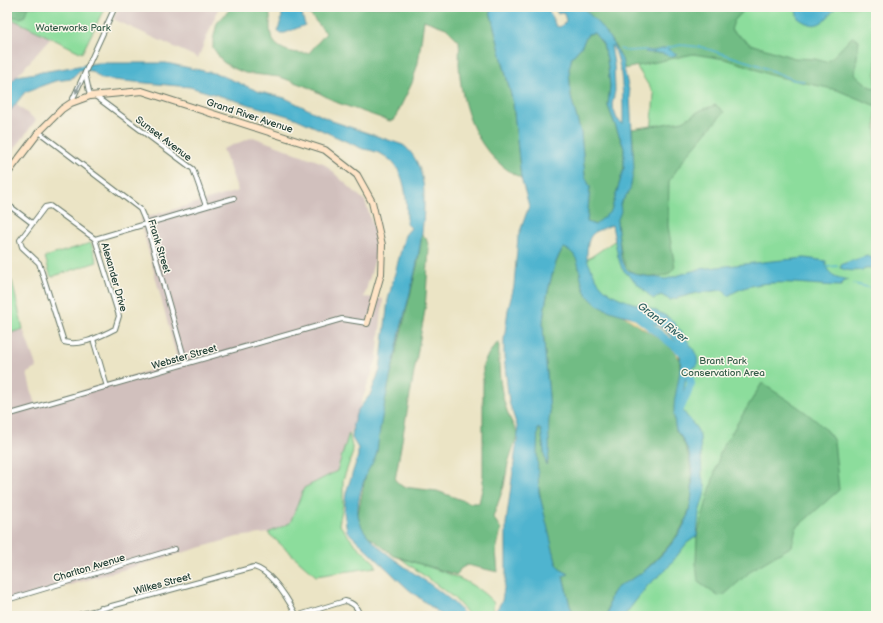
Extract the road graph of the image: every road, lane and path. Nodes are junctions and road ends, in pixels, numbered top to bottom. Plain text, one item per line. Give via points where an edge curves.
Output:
1 (115, 7) edge
2 (84, 73) junction
3 (92, 95) junction
4 (71, 103) junction
5 (38, 132) junction
6 (7, 174) edge
7 (234, 198) dead end
8 (7, 204) edge
9 (206, 206) junction
10 (32, 223) junction
11 (146, 223) junction
12 (95, 240) junction
13 (367, 323) joint
14 (93, 339) junction
15 (186, 364) junction
16 (107, 387) junction
17 (7, 415) edge
18 (175, 549) dead end
19 (7, 600) edge
20 (102, 608) junction
21 (74, 616) edge
22 (101, 616) edge
23 (296, 616) edge
24 (360, 616) edge

1 - 2 street
2 - 3 street
2 -> 4 street
3 - 4 street, Grand River Avenue
3 - 9 street, Sunset Avenue via 193,169
3 - 13 street, Grand River Avenue via 142,91 325,150 357,175 372,202 382,245 381,274
4 - 5 street, Grand River Avenue
5 - 6 street, Grand River Avenue
5 - 11 street, Frank Street via 140,209
7 - 9 street
8 - 10 street
9 - 11 street
10 - 12 street, Alexander Drive via 45,207 50,206
10 - 14 street, Alexander Drive via 20,240 22,247 39,263 64,342 71,344
11 - 12 street
11 - 15 street, Frank Street
12 - 14 street, Alexander Drive via 119,316 115,329
13 - 15 street, Webster Street via 342,319
14 - 16 street
15 - 16 street, Webster Street
16 - 17 street, Webster Street
18 - 19 street, Charlton Avenue
20 - 21 street, Wilkes Street
20 - 22 street
20 - 23 street, Wilkes Street via 254,567 278,587
23 - 24 street via 345,601 352,603

